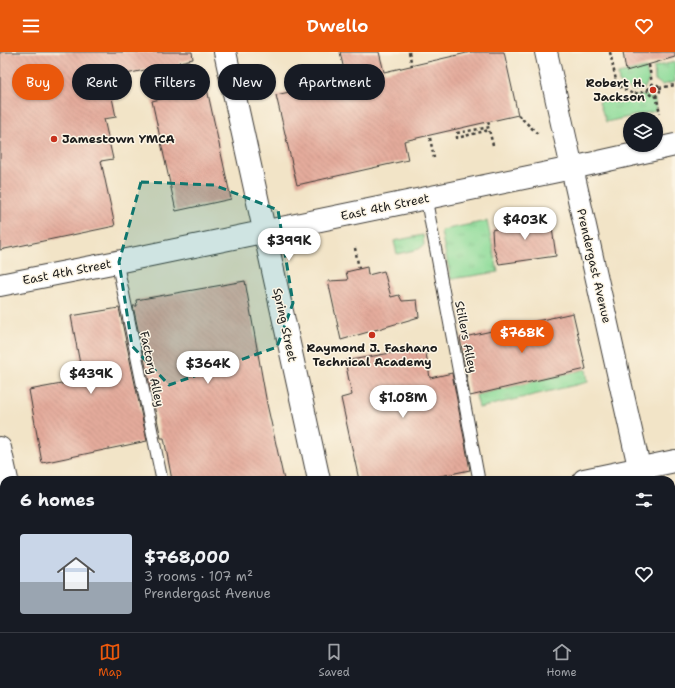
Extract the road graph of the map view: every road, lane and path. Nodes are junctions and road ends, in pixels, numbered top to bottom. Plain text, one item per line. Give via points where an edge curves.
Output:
1 (225, 52) edge
2 (409, 52) edge
3 (546, 52) edge
4 (610, 52) edge
5 (650, 64) dead end
6 (412, 66) dead end
7 (652, 84) junction
8 (675, 85) edge
9 (659, 88) junction
10 (648, 91) junction
11 (656, 95) junction
12 (660, 112) edge
13 (518, 115) dead end
14 (488, 122) dead end
15 (539, 134) dead end
16 (430, 138) dead end
17 (493, 145) dead end
18 (675, 145) edge
19 (434, 158) dead end
20 (572, 168) junction
21 (426, 198) junction
22 (264, 232) junction
23 (355, 248) dead end
24 (117, 262) junction
25 (359, 269) dead end
26 (0, 285) edge
27 (0, 448) edge
28 (675, 461) edge
29 (641, 474) edge
30 (6, 476) edge
31 (161, 476) edge
32 (318, 476) edge
33 (479, 476) edge
34 (622, 476) edge

1 - 22 street, Spring Street
2 - 6 path
3 - 20 street, Prendergast Avenue
4 - 10 path via 617,85 633,94
5 - 7 path
7 - 9 path
7 - 10 path
8 - 9 path
9 - 11 path
10 - 11 path
11 - 12 path
13 - 15 path
14 - 17 path via 490,127 457,133 457,138 489,130
16 - 19 path
18 - 20 street, East 4th Street
20 - 21 street, East 4th Street
20 - 29 street, Prendergast Avenue
21 - 22 street, East 4th Street
21 - 33 lane, Stillers Alley
22 - 24 street, East 4th Street
22 - 32 street, Spring Street
23 - 25 path
24 - 26 street, East 4th Street
24 - 31 lane, Factory Alley
27 - 30 street
28 - 29 street
29 - 34 street

